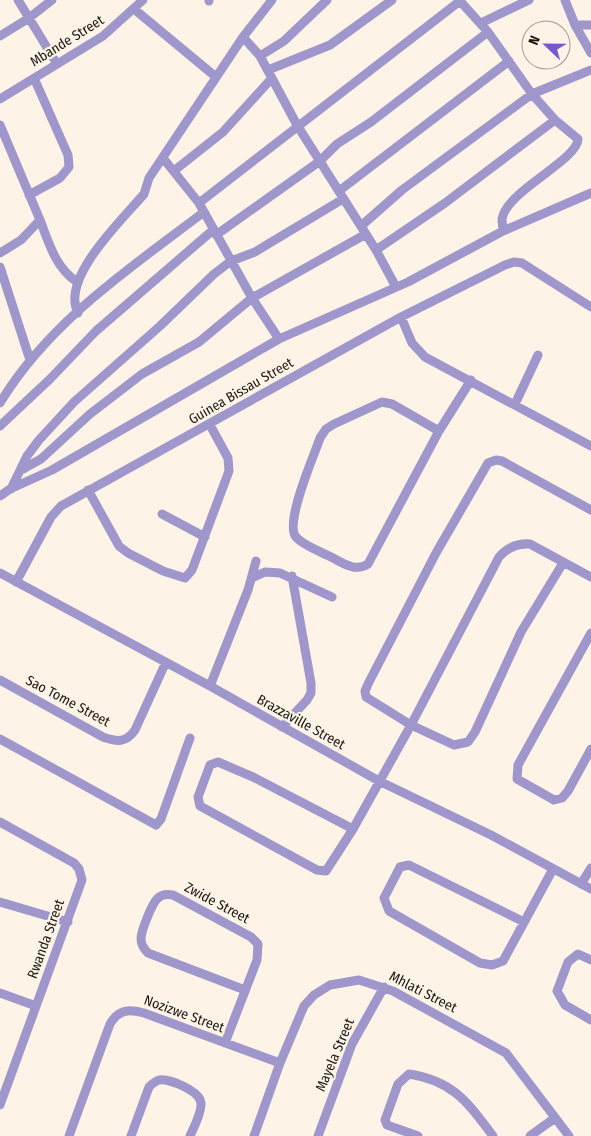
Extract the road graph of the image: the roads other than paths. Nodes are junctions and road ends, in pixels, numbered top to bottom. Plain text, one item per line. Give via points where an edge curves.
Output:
1 (18, 0) edge
2 (52, 0) edge
3 (143, 0) edge
4 (272, 0) edge
5 (327, 0) edge
6 (392, 0) edge
7 (459, 0) edge
8 (528, 0) edge
9 (565, 0) edge
10 (134, 9) junction
11 (29, 18) junction
12 (481, 23) junction
13 (575, 25) junction
14 (591, 25) edge
15 (488, 32) junction
16 (0, 36) edge
17 (243, 37) junction
18 (591, 53) edge
19 (260, 56) junction
20 (509, 61) junction
21 (57, 64) junction
22 (591, 70) edge
23 (270, 74) junction
24 (216, 77) junction
25 (34, 78) junction
26 (532, 94) junction
27 (0, 99) edge
28 (556, 120) junction
29 (0, 125) edge
30 (297, 126) junction
31 (163, 158) junction
32 (320, 161) junction
33 (175, 170) junction
34 (591, 193) edge
35 (29, 195) junction
36 (341, 195) junction
37 (199, 203) junction
38 (204, 212) junction
39 (40, 220) junction
40 (361, 226) junction
41 (503, 231) junction
42 (214, 233) junction
43 (366, 234) junction
44 (376, 250) junction
45 (0, 253) edge
46 (231, 261) junction
47 (0, 267) edge
48 (77, 282) junction
49 (396, 287) junction
50 (252, 298) junction
51 (591, 307) edge
52 (78, 313) junction
53 (401, 317) junction
54 (279, 338) junction
55 (538, 355) dead end
56 (30, 360) junction
57 (470, 380) junction
58 (0, 403) edge
59 (514, 404) junction
60 (210, 425) junction
61 (0, 426) edge
62 (439, 430) junction
63 (591, 446) edge
64 (23, 468) junction
65 (10, 489) junction
66 (88, 490) junction
67 (0, 496) edge
68 (591, 510) edge
69 (162, 514) dead end
70 (205, 537) junction
71 (256, 560) dead end
72 (563, 563) junction
73 (0, 573) edge
74 (292, 576) junction
75 (591, 577) edge
76 (252, 578) junction
77 (16, 582) junction
78 (332, 597) dead end
79 (591, 632) edge
80 (166, 662) junction
81 (0, 680) edge
82 (210, 686) junction
83 (411, 726) junction
84 (282, 727) junction
85 (190, 738) dead end
86 (0, 739) edge
87 (591, 749) edge
88 (379, 781) junction
89 (0, 822) edge
90 (353, 829) junction
91 (591, 868) edge
92 (553, 869) junction
93 (581, 884) junction
94 (591, 889) edge
95 (0, 902) edge
96 (68, 922) junction
97 (524, 922) junction
98 (591, 960) edge
99 (384, 987) junction
100 (246, 990) junction
101 (0, 993) edge
102 (36, 1006) junction
103 (591, 1020) edge
104 (225, 1043) junction
105 (280, 1063) junction
106 (4, 1084) edge
107 (0, 1105) edge
108 (555, 1118) junction
109 (69, 1136) edge
110 (131, 1136) edge
111 (190, 1136) edge
112 (254, 1136) edge
113 (318, 1136) edge
114 (418, 1136) edge
115 (493, 1136) edge
116 (530, 1136) edge
117 (569, 1136) edge

1 - 11 street
2 - 11 street
3 - 10 street, Mbande Street
4 - 17 street
5 - 19 street via 284,41
6 - 23 street via 330,45
7 - 12 street
7 - 30 street
8 - 12 street
9 - 13 street
10 - 21 street, Mbande Street via 104,36
10 - 24 street
11 - 16 street
11 - 21 street
12 - 15 street
13 - 14 street
13 - 18 street
15 - 20 street
15 - 32 street via 371,122 337,144
17 - 19 street
17 - 24 street
19 - 23 street
20 - 26 street
20 - 36 street
21 - 25 street, Mbande Street
22 - 26 street
23 - 30 street
23 - 33 street via 223,132
24 - 31 street
25 - 27 street, Mbande Street
25 - 35 street via 68,155 70,167 60,178
26 - 28 street
26 - 40 street via 402,190
28 - 41 street via 578,139 577,143 514,199 502,219
28 - 44 street
29 - 35 street
30 - 32 street
30 - 37 street
31 - 33 street
31 - 48 street via 149,178 144,194 85,266
32 - 36 street
32 - 42 street
33 - 37 street
34 - 41 street
35 - 39 street
36 - 40 street
36 - 46 street via 255,252
37 - 38 street
38 - 42 street
38 - 52 street via 119,275
39 - 45 street via 21,240
39 - 48 street via 56,261
40 - 43 street
41 - 49 street
42 - 46 street
42 - 61 street via 96,331
43 - 44 street
43 - 50 street
44 - 49 street
46 - 50 street
46 - 64 street via 74,402 39,440
47 - 56 street
48 - 52 street via 74,304
49 - 54 street
50 - 54 street
50 - 64 street via 199,342 142,374 90,414 41,459
51 - 53 street, Guinea Bissau Street via 525,265 514,262
52 - 56 street via 63,324
53 - 57 street via 419,353
53 - 60 street, Guinea Bissau Street
54 - 65 street via 52,470
55 - 59 street
56 - 58 street
57 - 59 street
57 - 62 street
59 - 63 street
60 - 66 street, Guinea Bissau Street
60 - 70 street via 230,465
62 - 62 street via 368,564 348,566 297,539 293,529 294,514 326,429 375,404 386,402
64 - 65 street
65 - 67 street
66 - 70 street via 120,546 175,577 190,575
66 - 77 street, Guinea Bissau Street via 56,511
68 - 83 street via 502,461 491,461 486,465 436,553 366,689 366,697 370,701
69 - 70 street
71 - 76 street
72 - 75 street
72 - 83 street via 530,544 510,547 499,557
72 - 83 street via 521,632 472,738 464,744 454,745
73 - 77 street, Brazzaville Street
74 - 76 street via 272,571
74 - 78 street
74 - 84 street via 311,693
76 - 82 street
77 - 80 street, Brazzaville Street
79 - 87 street via 518,765 517,779 554,800 562,798
80 - 81 street, Sao Tome Street via 135,730 127,739 116,741
80 - 82 street, Brazzaville Street
82 - 84 street, Brazzaville Street
83 - 88 street
84 - 88 street, Brazzaville Street
85 - 86 street via 156,825
88 - 90 street
88 - 92 street, Brazzaville Street
89 - 96 street, Rwanda Street via 68,859 79,869 82,880
90 - 90 street via 330,866 322,872 200,806 198,797 210,765 218,762 254,777
91 - 93 street
92 - 93 street, Brazzaville Street
92 - 97 street
93 - 94 street, Brazzaville Street
95 - 96 street
96 - 102 street, Rwanda Street
97 - 97 street via 503,961 488,966 388,911 384,898 400,867 409,865
98 - 103 street via 578,954 572,958 557,991 565,1005
99 - 105 street, Mhlati Street via 359,980 342,982 314,995 302,1009
99 - 108 street, Mhlati Street via 506,1053
99 - 113 street, Mayela Street via 352,1044
100 - 100 street, Zwide Street via 259,954 256,941 173,895 156,899 141,937 144,950
100 - 104 street, Zwide Street
101 - 102 street
102 - 106 street, Rwanda Street
104 - 105 street, Nozizwe Street
104 - 109 street, Nozizwe Street via 130,1009 118,1014 110,1024
105 - 112 street, Mhlati Street
106 - 107 street, Rwanda Street
108 - 116 street
108 - 117 street, Mhlati Street
110 - 111 street via 149,1087 162,1080 195,1091 200,1098 201,1105
114 - 115 street via 387,1125 385,1120 398,1084 409,1074 457,1092

